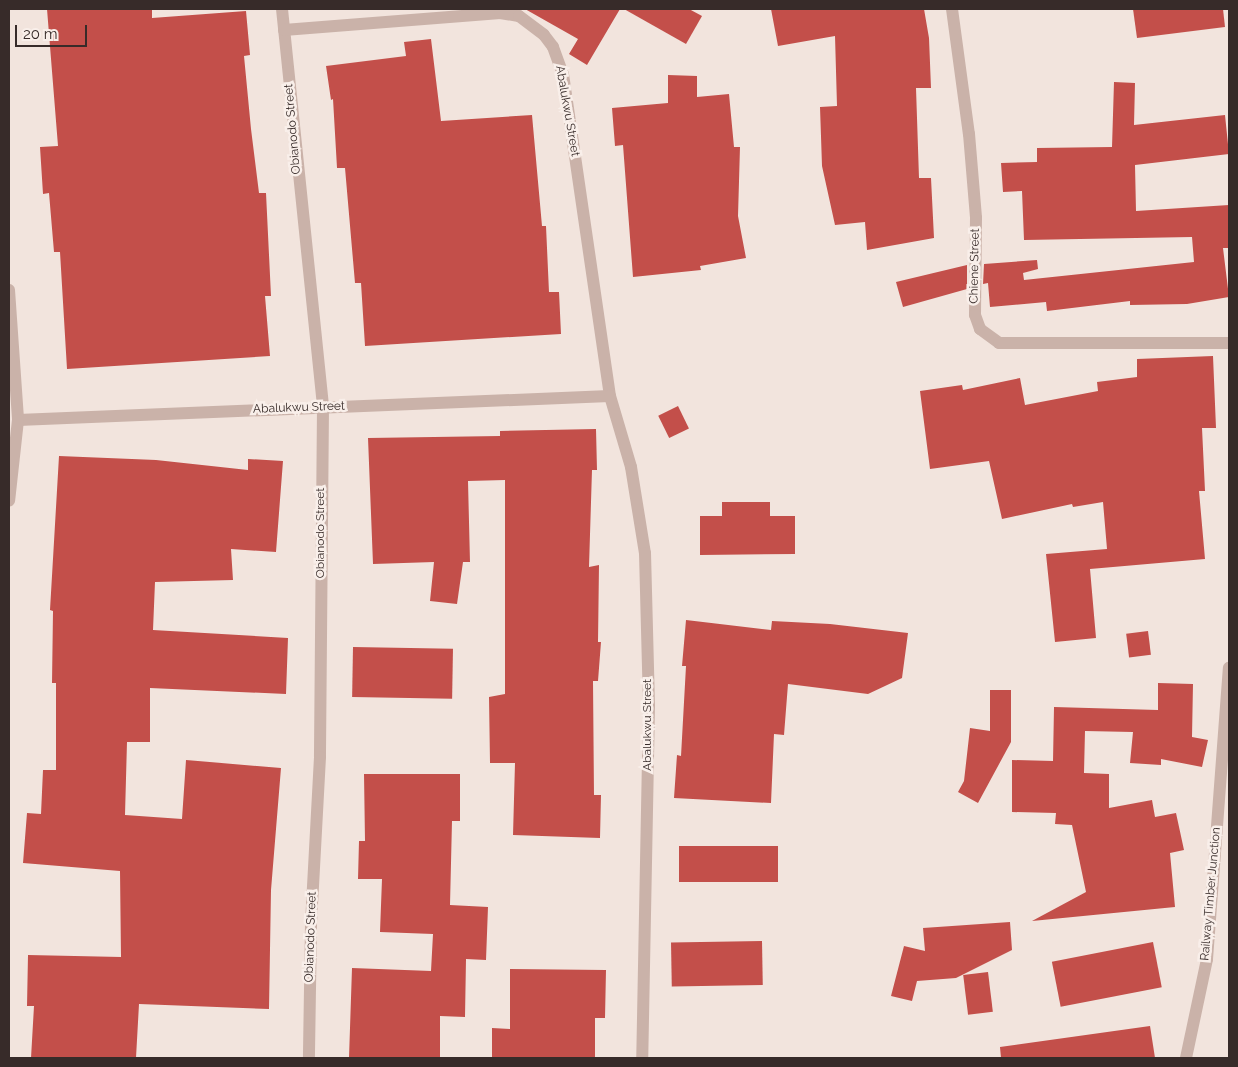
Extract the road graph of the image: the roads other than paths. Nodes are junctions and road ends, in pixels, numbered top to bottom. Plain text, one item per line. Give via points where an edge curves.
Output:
1 (282, 9) edge
2 (952, 9) edge
3 (284, 30) junction
4 (9, 290) edge
5 (1229, 343) edge
6 (610, 396) junction
7 (322, 407) junction
8 (18, 420) junction
9 (9, 500) edge
10 (1229, 668) edge
11 (308, 1058) edge
12 (642, 1058) edge
13 (1186, 1058) edge

1 - 3 street, Obianodo Street
2 - 5 street, Chiene Street via 976,218 975,314 980,329 1000,343
3 - 6 street, Abalukwu Street via 500,13 519,16 544,35 553,47 563,74
3 - 7 street, Obianodo Street
4 - 8 street
6 - 7 street, Abalukwu Street
6 - 12 street, Abalukwu Street via 632,467 645,553 649,706
7 - 8 street, Abalukwu Street
7 - 11 street, Obianodo Street via 320,757
8 - 9 street
10 - 13 street, Railway Timber Junction via 1207,959

